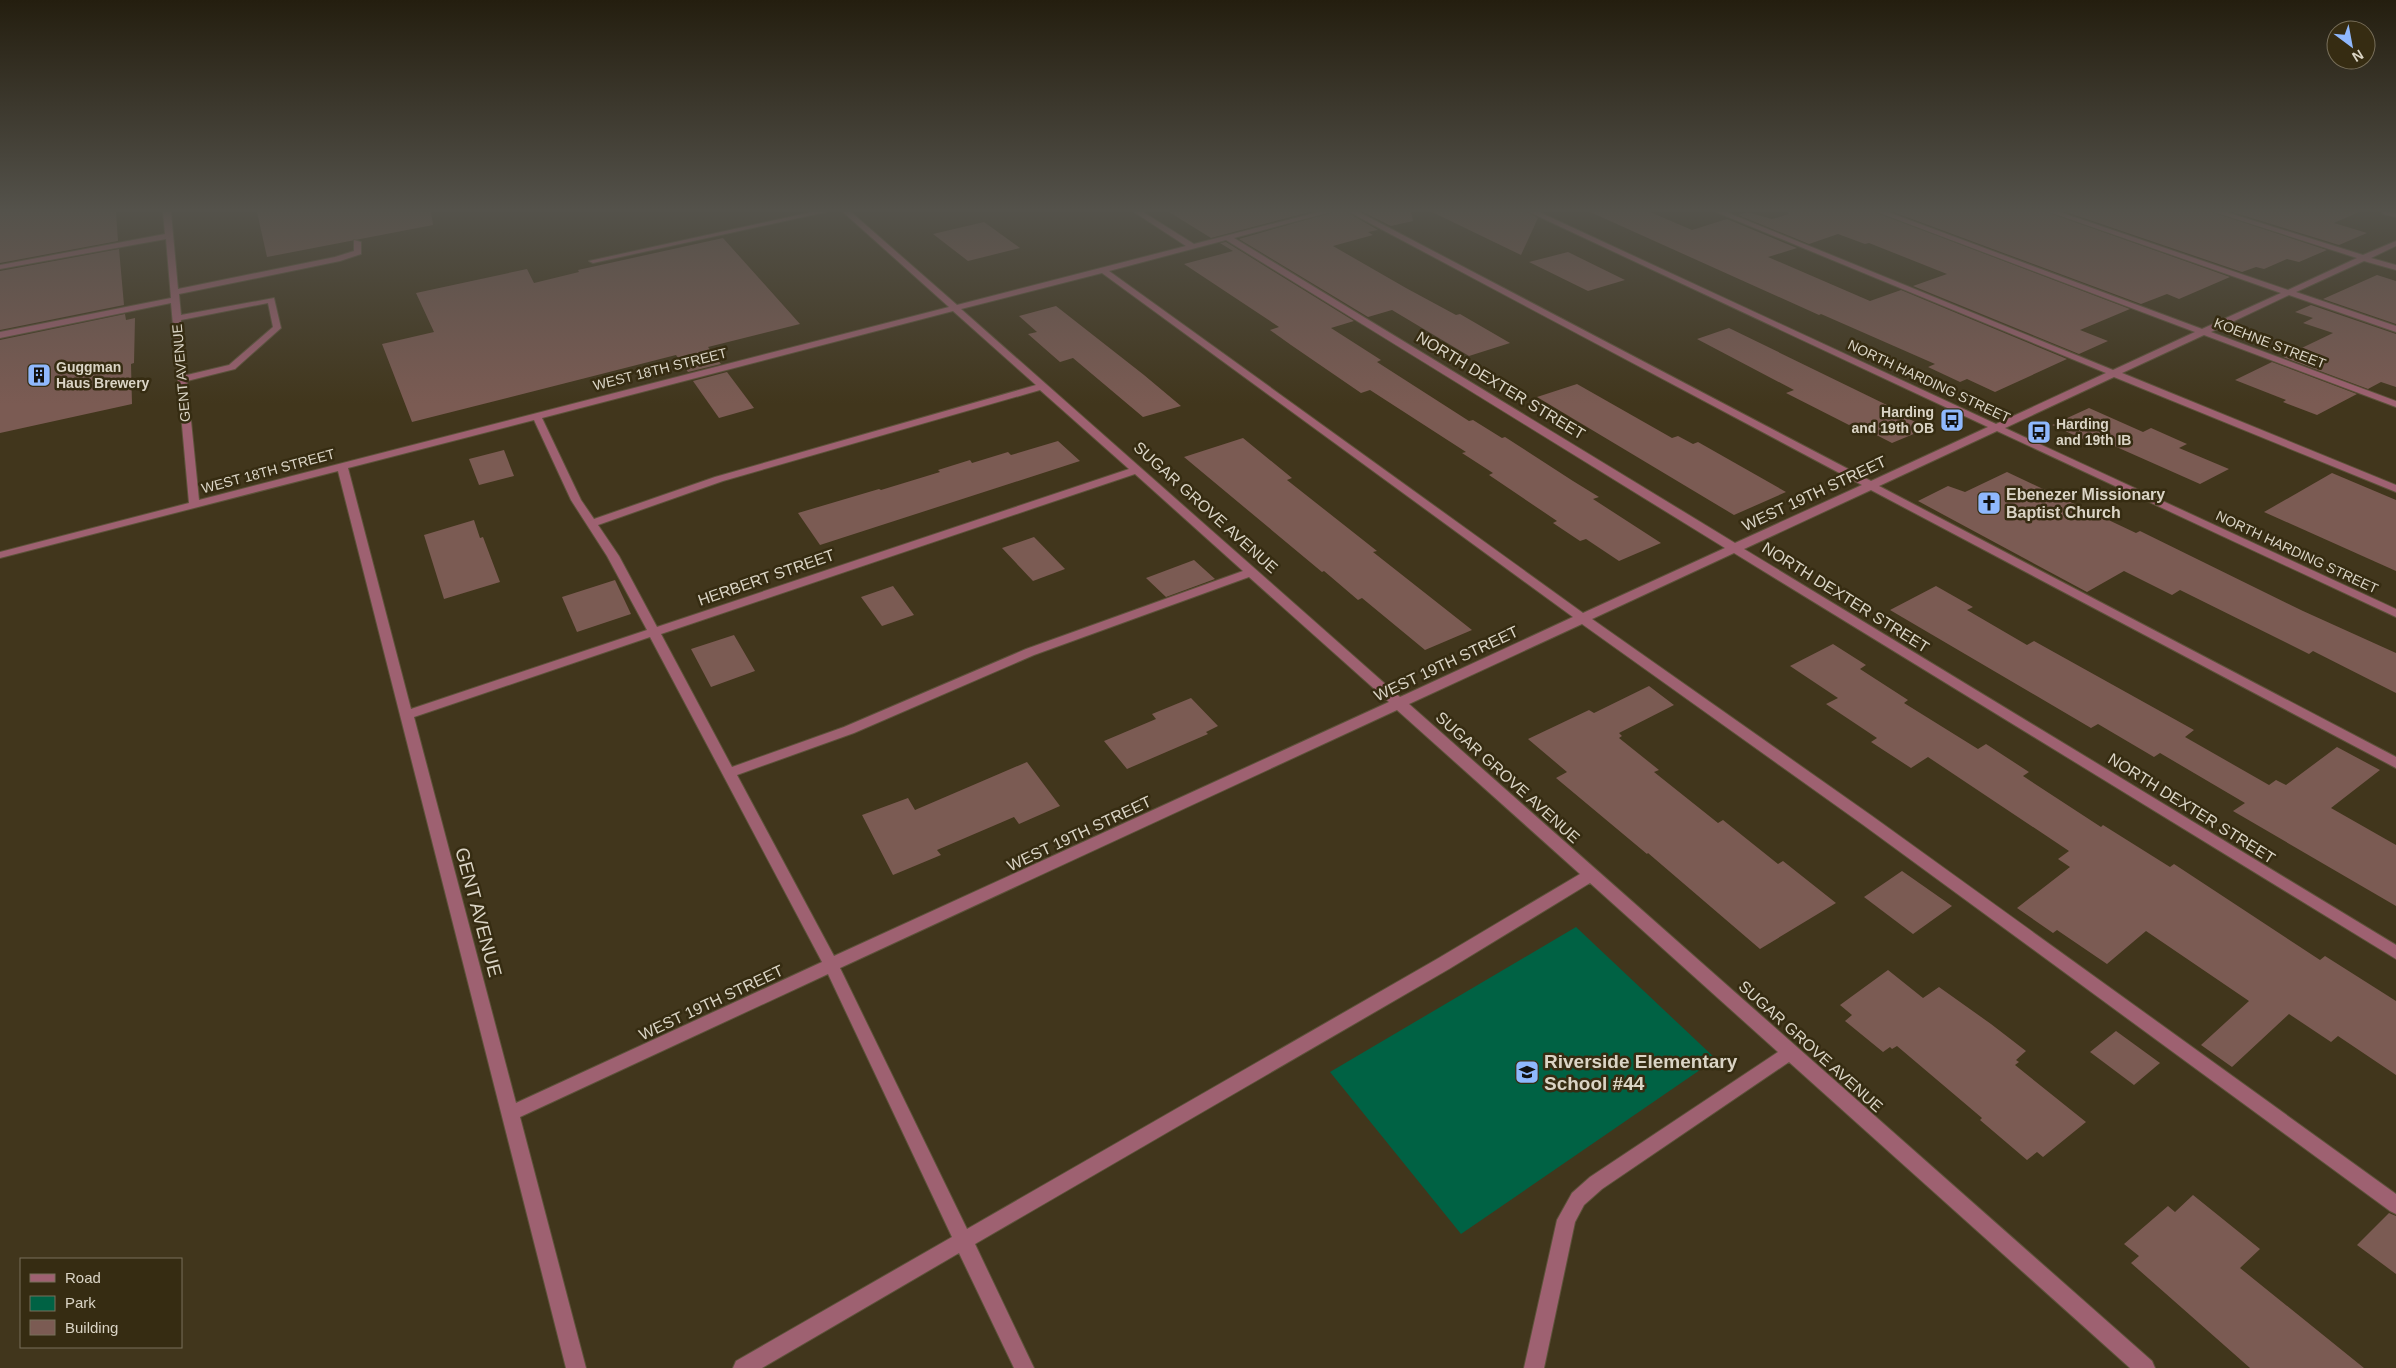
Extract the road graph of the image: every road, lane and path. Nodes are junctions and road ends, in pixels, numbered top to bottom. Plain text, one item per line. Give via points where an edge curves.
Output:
1 (172, 276) edge
2 (263, 276) edge
3 (919, 276) edge
4 (1080, 276) edge
5 (1111, 276) edge
6 (1290, 276) edge
7 (1474, 276) edge
8 (1670, 276) edge
9 (1875, 276) edge
10 (2052, 276) edge
11 (2242, 276) edge
12 (2326, 276) edge
13 (2290, 292) junction
14 (174, 296) junction
15 (955, 308) junction
16 (176, 318) junction
17 (2396, 329) edge
18 (2203, 332) junction
19 (0, 335) edge
20 (2114, 374) junction
21 (182, 378) junction
22 (1043, 386) junction
23 (2396, 404) edge
24 (536, 416) junction
25 (1997, 428) junction
26 (342, 466) junction
27 (1137, 470) junction
28 (1870, 485) junction
29 (2396, 489) edge
30 (194, 504) junction
31 (592, 524) junction
32 (1735, 548) junction
33 (0, 555) edge
34 (1252, 572) junction
35 (2396, 613) edge
36 (1582, 618) junction
37 (653, 632) junction
38 (1399, 703) junction
39 (406, 715) junction
40 (2396, 763) edge
41 (728, 773) junction
42 (1592, 874) junction
43 (2396, 953) edge
44 (831, 965) junction
45 (1790, 1052) junction
46 (511, 1113) junction
47 (2396, 1205) edge
48 (963, 1243) junction
49 (576, 1368) edge
50 (743, 1368) edge
51 (1024, 1368) edge
52 (1534, 1368) edge
53 (2146, 1368) edge

1 - 14 street, GENT AVENUE
2 - 14 street
3 - 15 street, SUGAR GROVE AVENUE
4 - 15 street, WEST 18TH STREET
5 - 36 street
6 - 32 street, NORTH DEXTER STREET
7 - 28 street
8 - 25 street, NORTH HARDING STREET
9 - 20 street
10 - 18 street, KOEHNE STREET
11 - 13 street
12 - 13 street, WEST 19TH STREET
13 - 17 street
13 - 18 street, WEST 19TH STREET
14 - 16 street, GENT AVENUE
14 - 19 street
15 - 22 street, SUGAR GROVE AVENUE
15 - 24 street, WEST 18TH STREET
16 - 21 street, GENT AVENUE
16 - 21 street via 271,300 277,328 232,367
18 - 20 street, WEST 19TH STREET
18 - 23 street, KOEHNE STREET
20 - 25 street, WEST 19TH STREET
20 - 29 street
21 - 30 street, GENT AVENUE
22 - 27 street, SUGAR GROVE AVENUE
22 - 31 street via 719,479
24 - 26 street, WEST 18TH STREET
24 - 31 street via 576,500
25 - 28 street, WEST 19TH STREET
25 - 35 street, NORTH HARDING STREET
26 - 30 street, WEST 18TH STREET
26 - 39 street, GENT AVENUE
27 - 34 street, SUGAR GROVE AVENUE
27 - 37 street, HERBERT STREET
28 - 32 street, WEST 19TH STREET
28 - 40 street
30 - 33 street, WEST 18TH STREET
31 - 37 street via 613,556
32 - 36 street, WEST 19TH STREET
32 - 43 street, NORTH DEXTER STREET
34 - 38 street, SUGAR GROVE AVENUE
34 - 41 street via 1030,652 850,730
36 - 38 street, WEST 19TH STREET
36 - 47 street via 1867,820
37 - 39 street, HERBERT STREET
37 - 41 street
38 - 42 street, SUGAR GROVE AVENUE
38 - 44 street, WEST 19TH STREET
39 - 46 street, GENT AVENUE
41 - 44 street
42 - 45 street, SUGAR GROVE AVENUE
42 - 48 street
44 - 46 street, WEST 19TH STREET
44 - 48 street
45 - 52 street via 1596,1183 1578,1199 1566,1220
45 - 53 street, SUGAR GROVE AVENUE
46 - 49 street, GENT AVENUE
48 - 50 street
48 - 51 street

